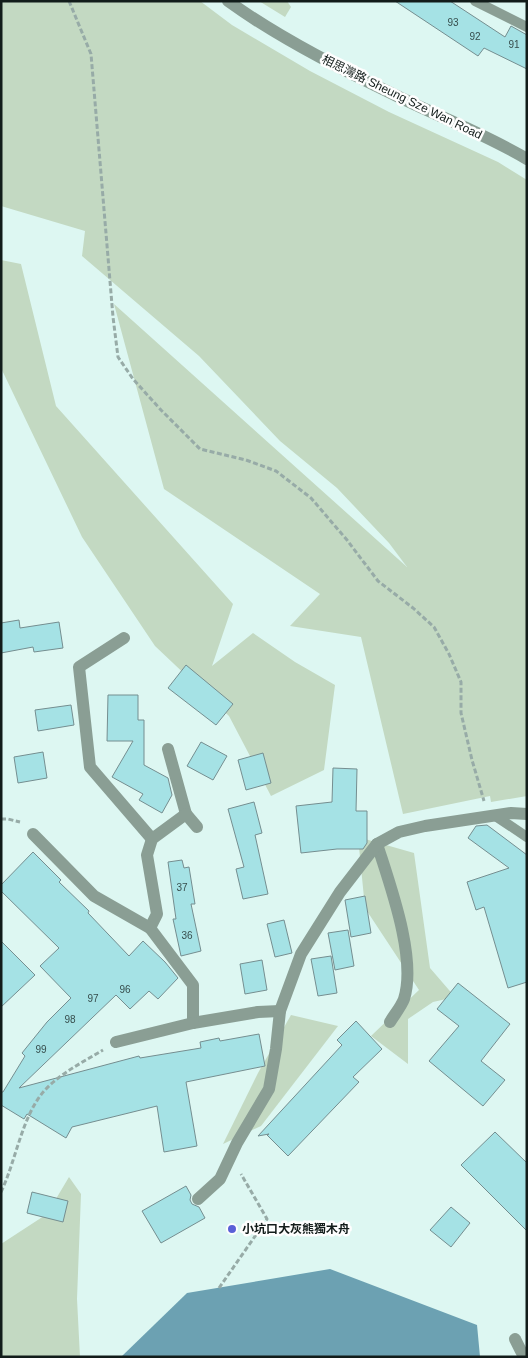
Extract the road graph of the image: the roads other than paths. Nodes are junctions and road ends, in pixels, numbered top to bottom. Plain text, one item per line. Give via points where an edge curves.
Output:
1 (228, 1) edge
2 (475, 1) edge
3 (527, 26) edge
4 (527, 159) edge
5 (124, 638) dead end
6 (168, 749) dead end
7 (186, 814) junction
8 (527, 814) edge
9 (491, 816) junction
10 (197, 827) dead end
11 (33, 834) dead end
12 (527, 837) edge
13 (152, 839) junction
14 (377, 844) junction
15 (150, 928) junction
16 (280, 1011) junction
17 (390, 1022) dead end
18 (193, 1023) junction
19 (116, 1042) road end
20 (198, 1200) dead end
21 (515, 1339) dead end
22 (524, 1357) edge

1 - 4 street, 相思灣路 Sheung Sze Wan Road via 318,56
2 - 3 lane
5 - 13 street via 79,667 90,766
6 - 7 street
7 - 10 street
7 - 13 street
8 - 9 street
9 - 12 lane
9 - 14 street via 400,832
11 - 15 street via 94,896
13 - 15 street via 147,855 157,914
14 - 16 street via 340,892 301,954
14 - 17 street via 394,899 408,970 404,999
15 - 18 street via 193,984
16 - 18 street
16 - 20 street via 269,1089 220,1179
18 - 19 street
21 - 22 street

